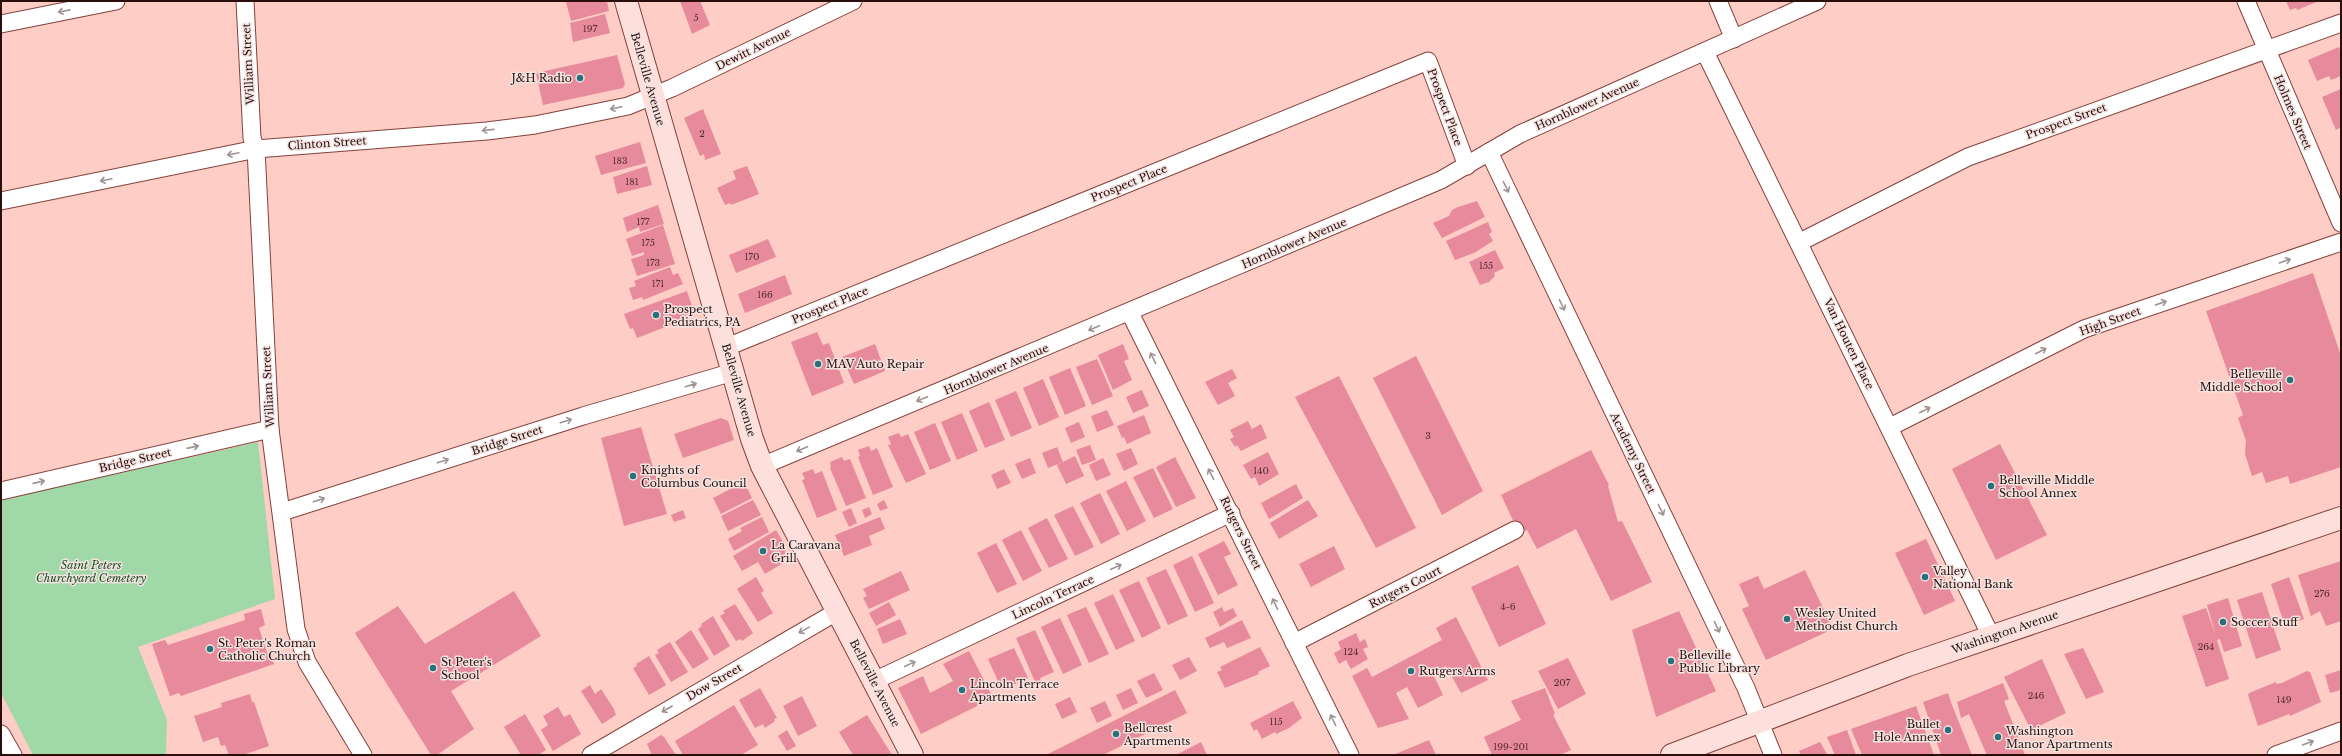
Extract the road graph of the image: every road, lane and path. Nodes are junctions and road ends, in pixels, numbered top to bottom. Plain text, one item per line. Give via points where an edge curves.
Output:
1 (116, 1) edge
2 (245, 1) edge
3 (626, 1) edge
4 (853, 1) edge
5 (1718, 1) edge
6 (1818, 1) edge
7 (2246, 1) edge
8 (2341, 23) edge
9 (1, 24) edge
10 (1734, 39) junction
11 (2266, 49) junction
12 (1705, 52) junction
13 (653, 96) junction
14 (256, 149) junction
15 (1489, 152) junction
16 (1467, 166) junction
17 (1, 201) edge
18 (2341, 223) edge
19 (1800, 242) junction
20 (2341, 242) edge
21 (1130, 313) junction
22 (727, 347) junction
23 (733, 372) junction
24 (1890, 427) junction
25 (270, 429) junction
26 (762, 466) junction
27 (1, 491) edge
28 (282, 512) junction
29 (1231, 513) junction
30 (2341, 518) edge
31 (1515, 530) dead end
32 (838, 611) junction
33 (1991, 636) junction
34 (1294, 643) junction
35 (874, 681) junction
36 (1759, 720) junction
37 (2341, 731) edge
38 (1, 734) edge
39 (13, 755) edge
40 (363, 755) edge
41 (591, 755) edge
42 (912, 755) edge
43 (1350, 755) edge
44 (1672, 755) edge
45 (1773, 755) edge
46 (2276, 755) edge

1 -> 9 street
2 - 14 street, William Street via 252,138
3 - 13 main road, Belleville Avenue
4 - 13 street, Dewitt Avenue
5 - 10 street
6 - 10 street, Hornblower Avenue
7 - 11 street, Holmes Street
8 - 11 street, Prospect Street
10 - 12 street, Hornblower Avenue
11 - 18 street, Holmes Street
11 - 19 street, Prospect Street via 1968,157
12 - 15 street, Hornblower Avenue via 1520,134
12 - 19 street, Van Houten Place
13 -> 14 street, Clinton Street via 628,106 535,125
13 - 22 main road, Belleville Avenue
14 -> 17 street, Clinton Street
14 - 25 street, William Street
15 - 16 street, Hornblower Avenue
15 -> 36 street, Academy Street
16 - 21 street, Hornblower Avenue via 1441,180
16 - 22 street, Prospect Place via 1428,61
19 - 24 street, Van Houten Place
24 -> 20 street, High Street via 2084,329
21 -> 26 street, Hornblower Avenue
29 -> 21 street, Rutgers Street
22 - 23 main road, Belleville Avenue
23 - 26 main road, Belleville Avenue
28 -> 23 street, Bridge Street via 583,416
24 - 33 street, Van Houten Place
27 -> 25 street, Bridge Street
25 - 28 street, William Street
26 - 32 main road, Belleville Avenue
28 - 40 street, William Street via 296,629 307,662
34 -> 29 street, Rutgers Street
35 -> 29 street, Lincoln Terrace
30 - 33 main road, Washington Avenue
31 - 34 street, Rutgers Court
32 - 35 main road, Belleville Avenue
32 -> 41 street, Dow Street
33 - 36 main road, Washington Avenue
43 -> 34 street, Rutgers Street
35 - 42 main road, Belleville Avenue
36 - 44 main road, Washington Avenue
36 - 45 street, Academy Street
46 -> 37 street
38 - 39 street

